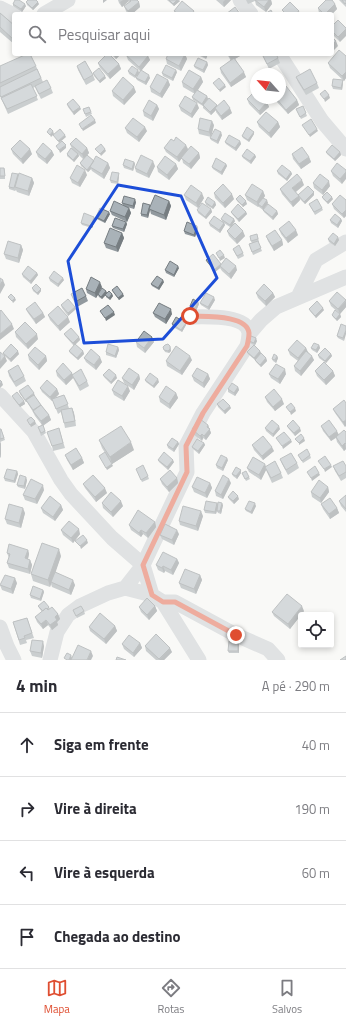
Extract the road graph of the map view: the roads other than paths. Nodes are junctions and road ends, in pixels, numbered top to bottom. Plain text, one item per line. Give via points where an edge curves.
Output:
1 (68, 0) edge
2 (240, 0) edge
3 (0, 8) edge
4 (47, 12) edge
5 (249, 12) edge
6 (12, 14) edge
7 (280, 56) edge
8 (346, 150) edge
9 (346, 242) edge
10 (346, 277) edge
11 (298, 296) junction
12 (190, 316) dead end
13 (249, 334) junction
14 (0, 395) edge
15 (143, 565) junction
16 (125, 588) junction
17 (158, 598) junction
18 (0, 627) edge
19 (14, 660) edge
20 (50, 660) edge
21 (198, 660) edge
22 (278, 660) edge

1 - 4 street
2 - 5 street
3 - 6 street
7 - 8 street via 322,122
9 - 11 street via 316,260
10 - 11 street
11 - 13 street via 276,307
12 - 13 street via 227,317 248,328
13 - 15 street via 247,346 203,413 186,446 187,472
14 - 15 street via 34,432 71,494 112,538
15 - 16 street
15 - 17 street
16 - 17 street
16 - 20 street via 108,593 68,614 57,632
17 - 21 street
17 - 22 street via 175,602 268,649
18 - 19 street

